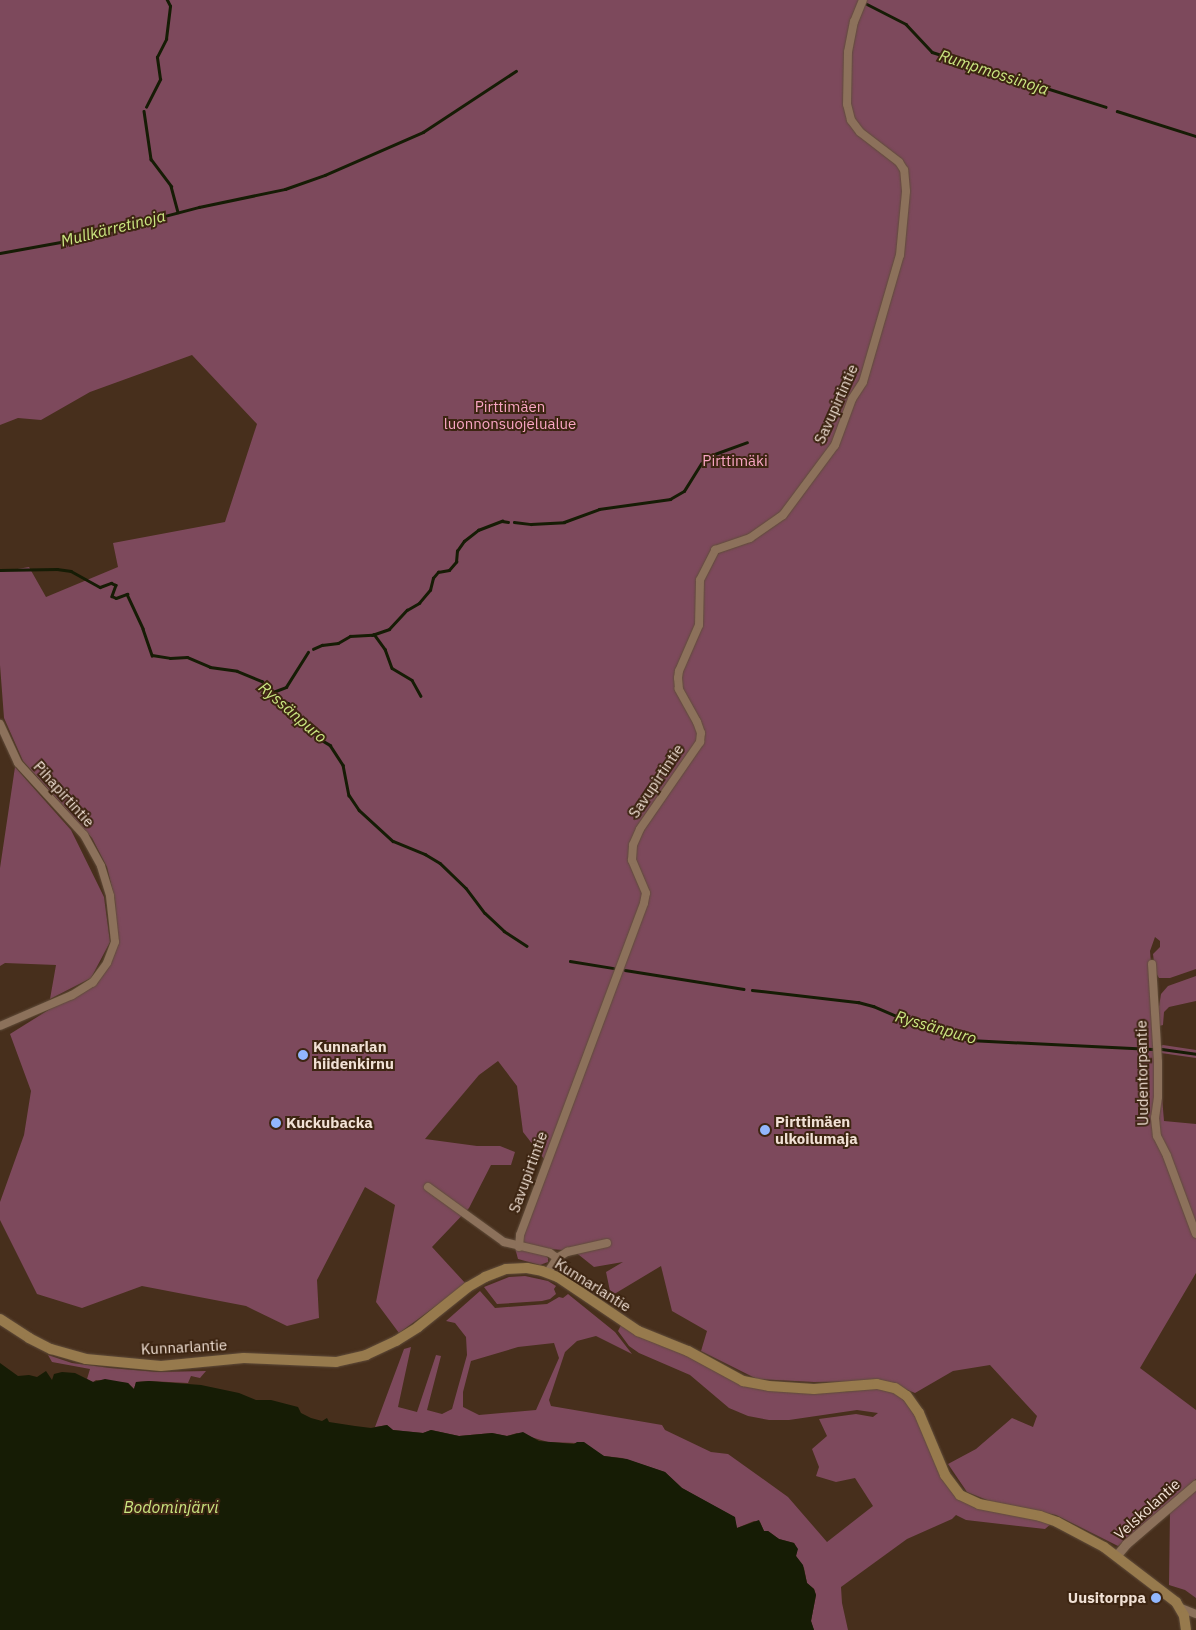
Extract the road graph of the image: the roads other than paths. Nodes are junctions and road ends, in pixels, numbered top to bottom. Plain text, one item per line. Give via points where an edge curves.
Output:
1 (863, 0) edge
2 (0, 724) edge
3 (1152, 964) dead end
4 (0, 1026) edge
5 (428, 1187) dead end
6 (1196, 1234) edge
7 (607, 1243) dead end
8 (519, 1247) junction
9 (557, 1258) junction
10 (548, 1272) junction
11 (0, 1319) edge
12 (1196, 1484) edge
13 (1116, 1556) junction
14 (1181, 1608) junction
15 (1196, 1614) edge
16 (1186, 1630) edge

1 - 8 street, Savupirtintie via 854,22 848,52 847,104 850,120 860,132 899,162 904,170 906,191 900,255 863,382 852,399 835,446 783,515 750,538 715,550 700,580 699,626 678,678 679,689 701,733 700,742 640,829 633,846 632,860 646,893 644,903 520,1235
2 - 4 street, Pihapirtintie via 18,763 84,835 101,866 110,896 115,942 107,963 93,982 72,995
3 - 6 street, Uudentorpantie via 1158,1062 1157,1136
5 - 8 street via 504,1242
7 - 9 street via 567,1252
8 - 9 street via 550,1253
9 - 10 street
10 - 11 main road, Kunnarlantie via 514,1268 500,1270 468,1287 396,1341 366,1355 336,1362 244,1358 161,1366 86,1359 50,1349
10 - 13 main road, Kunnarlantie via 638,1331 688,1352 743,1381 814,1389 878,1384 894,1388 907,1396 919,1413 945,1475 960,1495 979,1504 1056,1522
12 - 13 street, Velskolantie
13 - 14 main road, Kunnarlantie
14 - 15 street
14 - 16 main road

